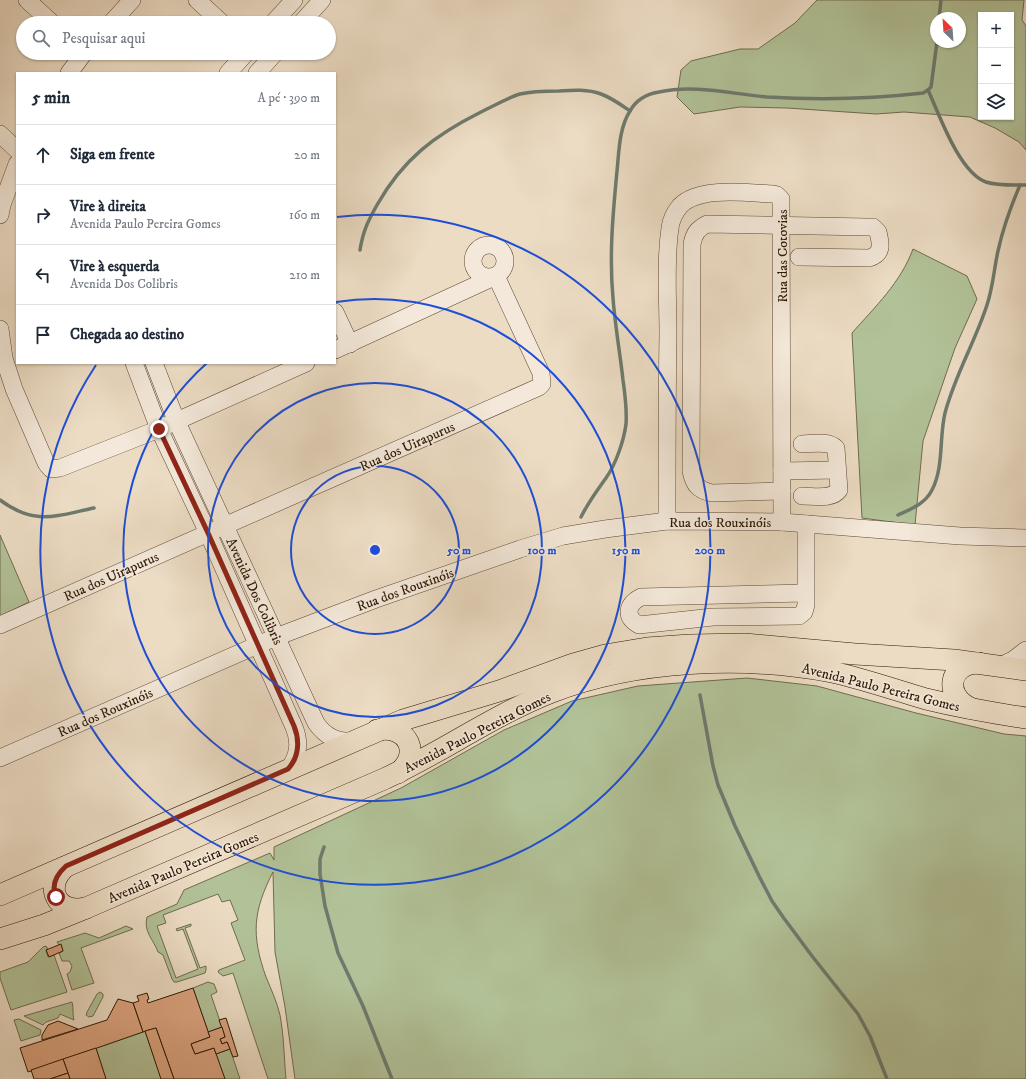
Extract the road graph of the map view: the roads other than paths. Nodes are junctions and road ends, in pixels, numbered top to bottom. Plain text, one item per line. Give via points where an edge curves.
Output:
1 (26, 0) edge
2 (132, 0) edge
3 (197, 0) edge
4 (294, 0) edge
5 (322, 0) edge
6 (44, 16) edge
7 (117, 16) edge
8 (214, 16) edge
9 (279, 16) edge
10 (308, 16) edge
11 (79, 60) edge
12 (240, 60) edge
13 (70, 72) edge
14 (229, 72) edge
15 (0, 134) edge
16 (16, 149) edge
17 (16, 167) edge
18 (0, 215) edge
19 (782, 226) junction
20 (799, 257) dead end
21 (336, 317) edge
22 (0, 329) edge
23 (342, 347) edge
24 (134, 364) edge
25 (154, 364) edge
26 (304, 364) edge
27 (176, 420) junction
28 (159, 429) junction
29 (802, 444) dead end
30 (837, 470) junction
31 (782, 471) junction
32 (782, 491) junction
33 (802, 496) dead end
34 (667, 521) junction
35 (782, 522) junction
36 (806, 524) junction
37 (226, 526) junction
38 (208, 533) junction
39 (1026, 538) edge
40 (805, 593) junction
41 (0, 625) edge
42 (276, 637) junction
43 (258, 645) junction
44 (1026, 650) edge
45 (980, 663) junction
46 (1000, 666) junction
47 (1026, 670) edge
48 (970, 708) junction
49 (1026, 718) edge
50 (378, 730) junction
51 (352, 741) junction
52 (0, 758) edge
53 (288, 769) junction
54 (398, 773) junction
55 (66, 866) junction
56 (0, 895) edge
57 (86, 908) junction
58 (0, 939) edge

1 - 6 street
2 - 7 street
3 - 8 street
4 - 9 street
5 - 10 street
11 - 13 street
12 - 14 street
15 - 16 street
17 - 18 street
19 - 20 street via 867,227 878,232 880,247 875,256 869,258
19 - 31 street, Rua das Cotovias
19 - 32 street via 707,224 699,228 694,235 691,471 697,486 712,493
19 - 34 street, Rua das Cotovias via 781,199 777,195 711,193 698,195 680,206 670,226
21 - 23 street
22 - 28 street via 4,358 14,389 48,468 60,468
23 - 37 street, Rua dos Uirapurus via 496,276 541,372 542,384 539,388
24 - 28 street, Avenida Dos Colibris
25 - 27 street, Avenida Dos Colibris
26 - 27 street
27 - 28 street
27 - 37 street, Avenida Dos Colibris
28 - 38 street, Avenida Dos Colibris
29 - 30 street via 832,444 836,448
30 - 31 street
30 - 33 street via 839,490 836,494
31 - 32 street, Rua das Cotovias
32 - 35 street, Rua das Cotovias
34 - 35 street, Rua dos Rouxinóis
34 - 42 street, Rua dos Rouxinóis via 563,536 383,597
35 - 36 street, Rua dos Rouxinóis
36 - 39 street, Rua dos Rouxinóis via 960,536
36 - 40 street
37 - 38 street, Rua dos Uirapurus
37 - 42 street, Avenida Dos Colibris
38 - 41 street, Rua dos Uirapurus
38 - 43 street, Avenida Dos Colibris
40 - 40 street via 804,612 791,617 713,617 639,625 630,618 629,610 633,602 641,598
42 - 43 street, Rua dos Rouxinóis
42 - 51 street, Avenida Dos Colibris via 318,726 327,736 336,740
43 - 52 street, Rua dos Rouxinóis
43 - 53 street, Avenida Dos Colibris via 298,739 295,760
44 - 46 street
45 - 46 main road, Avenida Paulo Pereira Gomes
45 - 48 main road via 963,666 953,679 955,695 963,705
45 - 50 main road, Avenida Paulo Pereira Gomes via 750,644 647,648 605,655 573,664
46 - 47 main road, Avenida Paulo Pereira Gomes
48 - 49 main road, Avenida Paulo Pereira Gomes
48 - 54 main road, Avenida Paulo Pereira Gomes via 851,677 797,666 713,663 653,668 602,677 552,692 502,716
50 - 51 main road, Avenida Paulo Pereira Gomes
50 - 54 main road via 395,730 408,742 410,756
51 - 53 main road, Avenida Paulo Pereira Gomes
53 - 55 main road, Avenida Paulo Pereira Gomes
54 - 57 main road, Avenida Paulo Pereira Gomes
55 - 56 main road, Avenida Paulo Pereira Gomes
55 - 57 main road via 54,882 56,897 67,908
57 - 58 main road, Avenida Paulo Pereira Gomes

